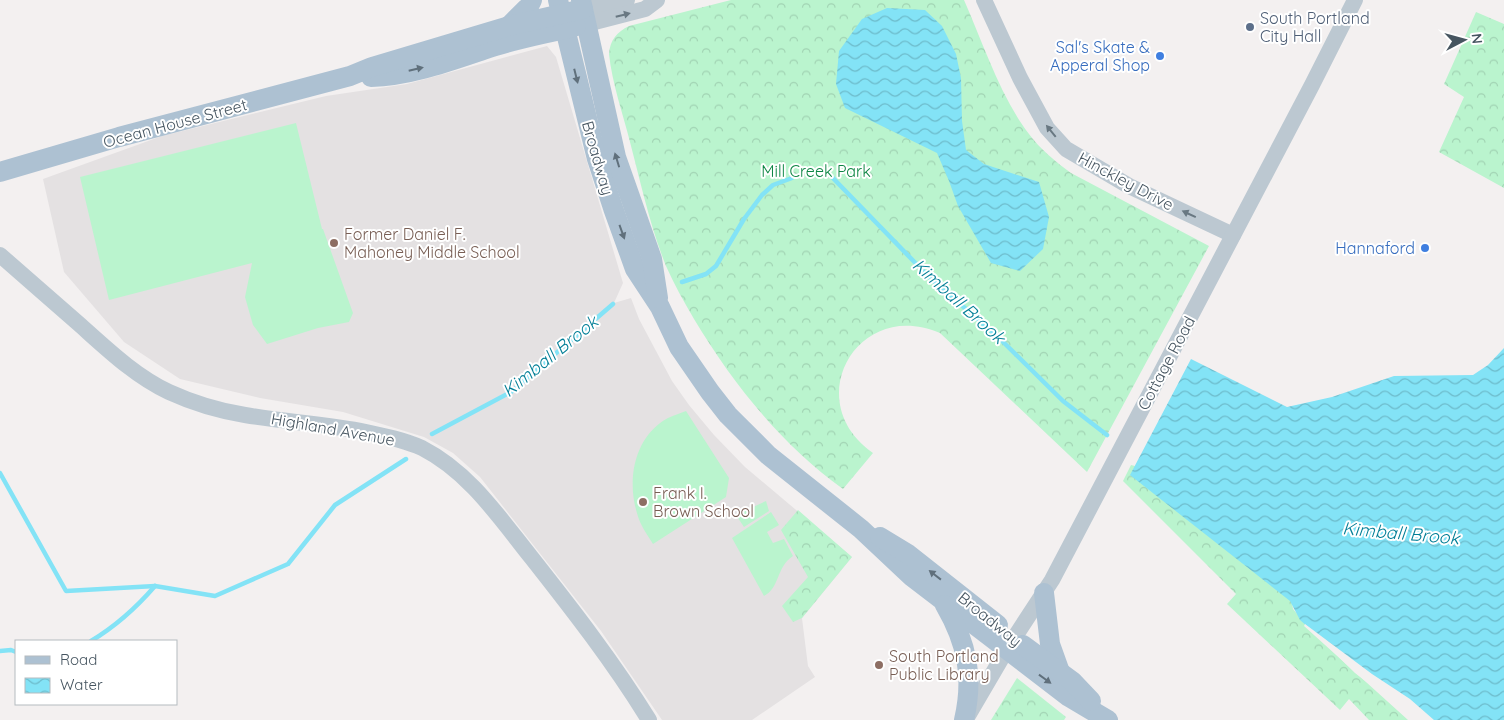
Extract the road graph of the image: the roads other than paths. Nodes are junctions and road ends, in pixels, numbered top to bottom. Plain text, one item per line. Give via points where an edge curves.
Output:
1 (532, 0) edge
2 (627, 0) edge
3 (657, 0) edge
4 (984, 0) edge
5 (1355, 0) edge
6 (584, 11) edge
7 (561, 14) edge
8 (508, 26) junction
9 (350, 76) junction
10 (0, 172) edge
11 (1233, 235) junction
12 (0, 255) edge
13 (660, 307) junction
14 (862, 529) junction
15 (1044, 593) junction
16 (943, 601) junction
17 (1011, 643) junction
18 (1060, 672) junction
19 (649, 720) edge
20 (965, 720) edge
21 (1109, 720) edge

1 - 8 main road
2 - 6 street
6 -> 3 street via 645,10
11 -> 4 street, Hinckley Drive via 1129,186 1066,149 1047,128
5 - 11 street, Cottage Road
6 - 7 main road, Ocean House Street
13 -> 6 main road, Broadway via 652,259 616,157
7 - 8 main road, Ocean House Street
9 -> 7 main road, Ocean House Street via 390,76 456,60 496,46
7 -> 13 main road, Broadway via 597,159 613,208 635,269
8 - 9 main road, Ocean House Street via 372,66
9 - 10 main road, Ocean House Street
11 - 15 street, Cottage Road
12 - 19 street, Highland Avenue via 109,351 168,392 244,415 392,437 422,449 448,465 489,505 532,559 586,628
13 - 14 main road, Broadway via 679,348 728,415 768,455
14 - 16 main road, Broadway via 893,560
17 -> 14 main road, Broadway via 908,554
15 - 17 street, Cottage Road
15 - 18 main road via 1050,644
16 - 17 main road, Broadway
16 - 20 main road via 955,621 969,666
17 - 18 main road, Broadway
17 - 20 street, Cottage Road
17 -> 21 main road, Broadway via 1069,697
18 - 21 main road, Broadway

